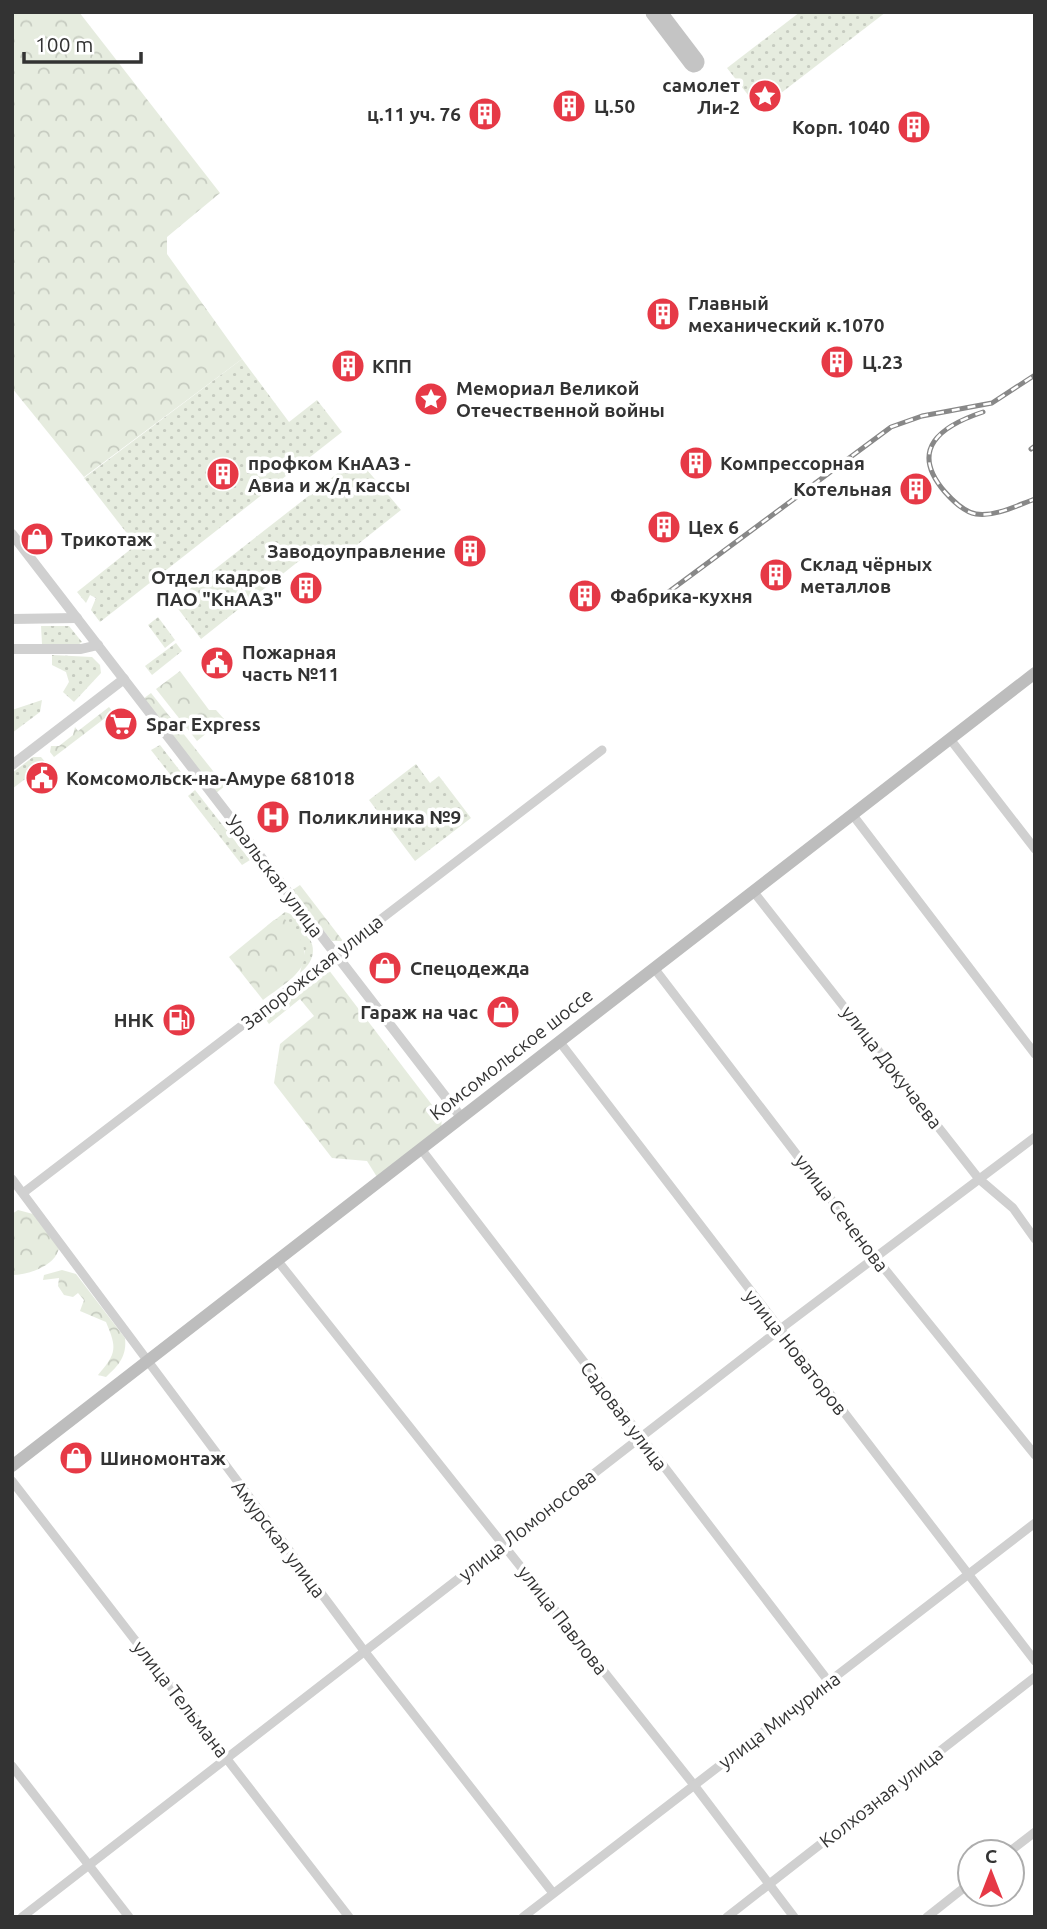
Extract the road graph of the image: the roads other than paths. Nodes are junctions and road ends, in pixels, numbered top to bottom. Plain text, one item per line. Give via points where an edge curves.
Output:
1 (12, 534) edge
2 (78, 618) junction
3 (12, 619) edge
4 (98, 645) junction
5 (12, 649) edge
6 (1035, 673) edge
7 (124, 679) junction
8 (950, 739) junction
9 (602, 750) dead end
10 (12, 765) edge
11 (852, 814) junction
12 (1035, 849) edge
13 (753, 891) junction
14 (334, 954) junction
15 (654, 968) junction
16 (559, 1041) junction
17 (1035, 1054) edge
18 (461, 1117) junction
19 (1035, 1137) edge
20 (421, 1149) junction
21 (979, 1179) junction
22 (12, 1180) edge
23 (23, 1193) junction
24 (1035, 1239) edge
25 (875, 1257) junction
26 (277, 1260) junction
27 (779, 1329) junction
28 (146, 1362) junction
29 (640, 1437) junction
30 (1035, 1455) edge
31 (12, 1466) edge
32 (12, 1481) edge
33 (1035, 1522) edge
34 (503, 1544) junction
35 (968, 1574) junction
36 (365, 1652) junction
37 (1035, 1661) edge
38 (1035, 1677) edge
39 (829, 1682) junction
40 (228, 1758) junction
41 (12, 1766) edge
42 (694, 1785) junction
43 (87, 1864) junction
44 (769, 1885) junction
45 (553, 1893) junction
46 (956, 1894) edge
47 (22, 1917) edge
48 (129, 1917) edge
49 (349, 1917) edge
50 (523, 1917) edge
51 (727, 1917) edge
52 (794, 1917) edge
53 (927, 1917) edge

1 - 2 street, Уральская улица
2 - 3 street
2 - 4 street, Уральская улица
4 - 5 street
4 - 7 street, Уральская улица
6 - 8 main road, Комсомольское шоссе
7 - 10 street
7 - 14 street, Уральская улица
8 - 11 main road, Комсомольское шоссе
8 - 12 street
9 - 14 street, Запорожская улица
11 - 13 main road, Комсомольское шоссе
11 - 17 street
13 - 15 main road, Комсомольское шоссе
13 - 21 street, улица Докучаева
14 - 18 street, Уральская улица
14 - 23 street, Запорожская улица
15 - 16 main road, Комсомольское шоссе
15 - 25 street, улица Сеченова
16 - 18 main road, Комсомольское шоссе
16 - 27 street, улица Новаторов
18 - 20 main road, Комсомольское шоссе
19 - 21 street, улица Ломоносова
20 - 26 main road, Комсомольское шоссе
20 - 29 street, Садовая улица
21 - 24 street, улица Докучаева via 1013,1208
21 - 25 street, улица Ломоносова
22 - 23 street, Амурская улица
23 - 28 street, Амурская улица
25 - 27 street, улица Ломоносова
25 - 30 street, улица Сеченова
26 - 28 main road, Комсомольское шоссе
26 - 34 street, улица Павлова
27 - 29 street, улица Ломоносова
27 - 35 street, улица Новаторов
28 - 31 main road, Комсомольское шоссе
28 - 36 street, Амурская улица
29 - 34 street, улица Ломоносова
29 - 39 street, Садовая улица
32 - 40 street, улица Тельмана
33 - 35 street, улица Мичурина
34 - 36 street, улица Ломоносова
34 - 42 street, улица Павлова
35 - 37 street, улица Новаторов
35 - 39 street, улица Мичурина
36 - 40 street, улица Ломоносова
36 - 45 street, Амурская улица
38 - 44 street, Колхозная улица
39 - 42 street, улица Мичурина
40 - 43 street, улица Ломоносова
40 - 49 street, улица Тельмана
41 - 43 street
42 - 44 street, улица Павлова
42 - 45 street, улица Мичурина
43 - 47 street, улица Ломоносова
43 - 48 street
44 - 51 street, Колхозная улица
44 - 52 street, улица Павлова
45 - 50 street, улица Мичурина
46 - 53 street

